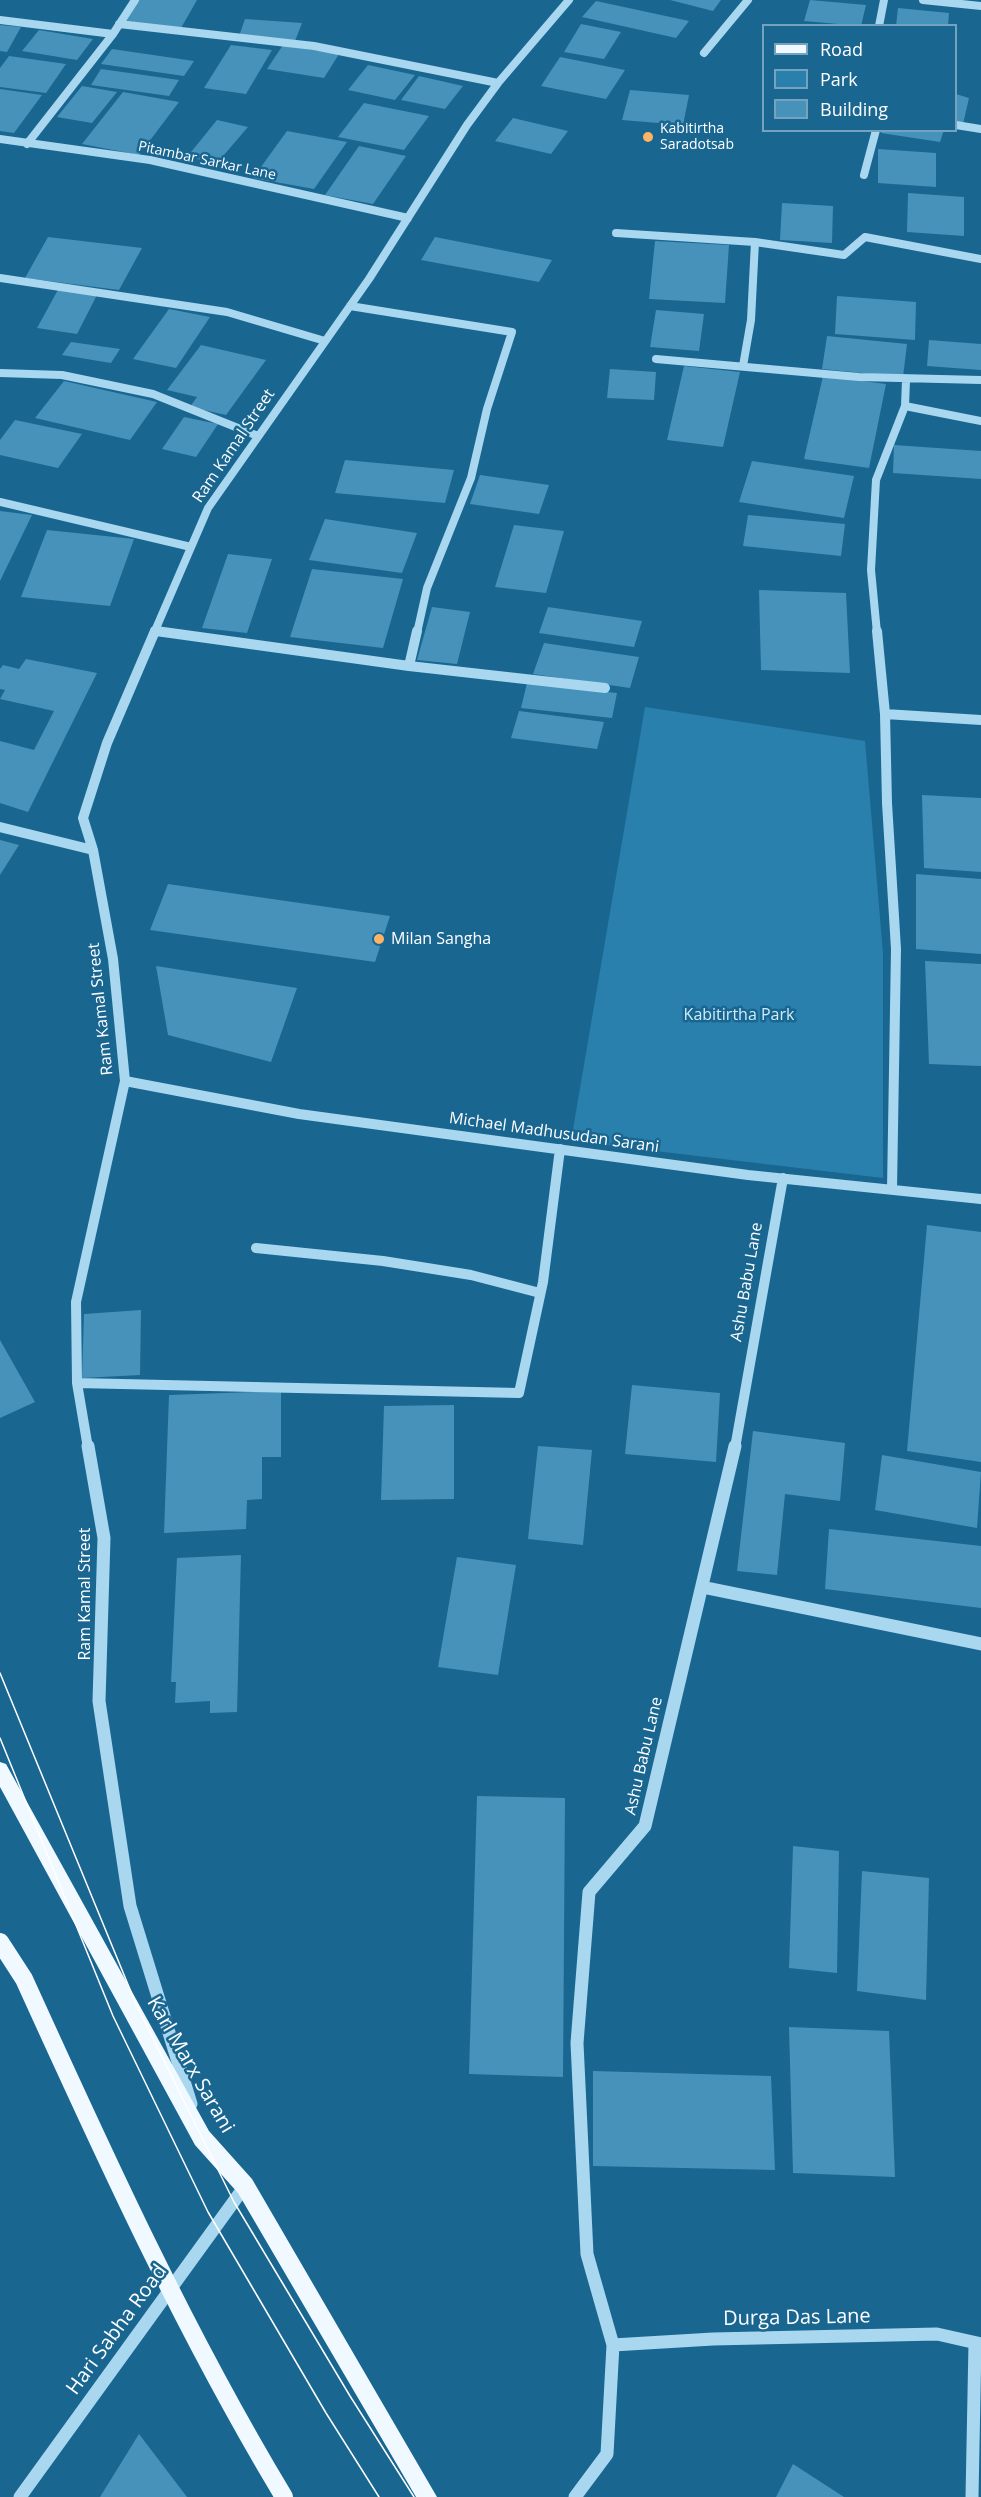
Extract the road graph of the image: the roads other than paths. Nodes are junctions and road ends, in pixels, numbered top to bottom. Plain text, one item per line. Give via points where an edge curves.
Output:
1 (135, 0) edge
2 (568, 0) edge
3 (748, 0) edge
4 (884, 0) edge
5 (923, 0) edge
6 (981, 6) edge
7 (0, 20) edge
8 (119, 24) junction
9 (879, 24) edge
10 (113, 34) junction
11 (704, 53) dead end
12 (498, 83) junction
13 (957, 125) edge
14 (981, 129) edge
15 (875, 132) edge
16 (0, 139) edge
17 (27, 144) junction
18 (864, 175) dead end
19 (408, 218) junction
20 (616, 232) dead end
21 (755, 242) junction
22 (981, 259) edge
23 (0, 278) edge
24 (350, 306) junction
25 (325, 341) junction
26 (656, 359) dead end
27 (743, 366) junction
28 (0, 373) edge
29 (906, 380) junction
30 (981, 380) edge
31 (905, 406) junction
32 (981, 421) edge
33 (258, 436) junction
34 (0, 501) edge
35 (190, 547) junction
36 (154, 631) junction
37 (409, 666) junction
38 (605, 688) dead end
39 (885, 714) junction
40 (981, 720) edge
41 (0, 827) edge
42 (93, 850) junction
43 (124, 1081) junction
44 (560, 1149) junction
45 (783, 1178) junction
46 (892, 1189) junction
47 (981, 1198) edge
48 (256, 1248) dead end
49 (540, 1293) junction
50 (77, 1383) junction
51 (702, 1587) junction
52 (981, 1644) edge
53 (0, 1770) edge
54 (0, 1942) edge
55 (202, 2138) junction
56 (245, 2186) junction
57 (978, 2344) edge
58 (613, 2345) junction
59 (20, 2497) edge
60 (284, 2497) edge
61 (427, 2497) edge
62 (575, 2497) edge
63 (972, 2497) edge

1 - 8 street
2 - 12 street, Ram Kamal Street
3 - 11 street
4 - 9 street
5 - 6 street
7 - 10 street
8 - 10 street
8 - 12 street via 314,46
10 - 17 street
12 - 19 street, Ram Kamal Street
13 - 14 street
15 - 18 street
16 - 17 street, Pitambar Sarkar Lane
17 - 19 street, Pitambar Sarkar Lane via 150,160
19 - 24 street, Ram Kamal Street
20 - 21 street
21 - 22 street via 844,255 865,237
21 - 27 street via 751,320
23 - 25 street via 227,312
24 - 25 street, Ram Kamal Street
24 - 37 street via 512,332 487,409 471,478 427,588
25 - 33 street, Ram Kamal Street
26 - 27 street
27 - 29 street
28 - 33 street via 62,375 153,394
29 - 30 street
29 - 31 street
31 - 32 street
31 - 39 street via 876,480 871,570
33 - 35 street, Ram Kamal Street via 208,508
34 - 35 street
35 - 36 street, Ram Kamal Street
36 - 37 street
36 - 42 street, Ram Kamal Street via 107,743 83,818
37 - 38 street
39 - 40 street
39 - 46 street via 896,949
41 - 42 street
42 - 43 street, Ram Kamal Street via 113,959
43 - 44 street, Michael Madhusudan Sarani via 299,1113
43 - 50 street, Ram Kamal Street via 76,1302
44 - 45 street, Michael Madhusudan Sarani
44 - 49 street
45 - 46 street, Michael Madhusudan Sarani
45 - 51 street, Ashu Babu Lane via 734,1453
46 - 47 street, Michael Madhusudan Sarani
48 - 49 street via 383,1261 471,1275
49 - 50 street via 519,1393
50 - 55 street, Ram Kamal Street via 104,1538 99,1701 130,1906
51 - 52 street
51 - 58 street, Ashu Babu Lane via 645,1826 589,1892 577,2043 587,2254
53 - 55 main road, Karl Marx Sarani
54 - 60 main road, bridge via 24,1979 134,2220 247,2436
55 - 56 main road, Karl Marx Sarani
56 - 59 street, Hari Sabha Road
56 - 61 main road, Karl Marx Sarani
57 - 58 street, Durga Das Lane via 937,2334
57 - 63 street
58 - 62 street, Ashu Babu Lane via 607,2454

